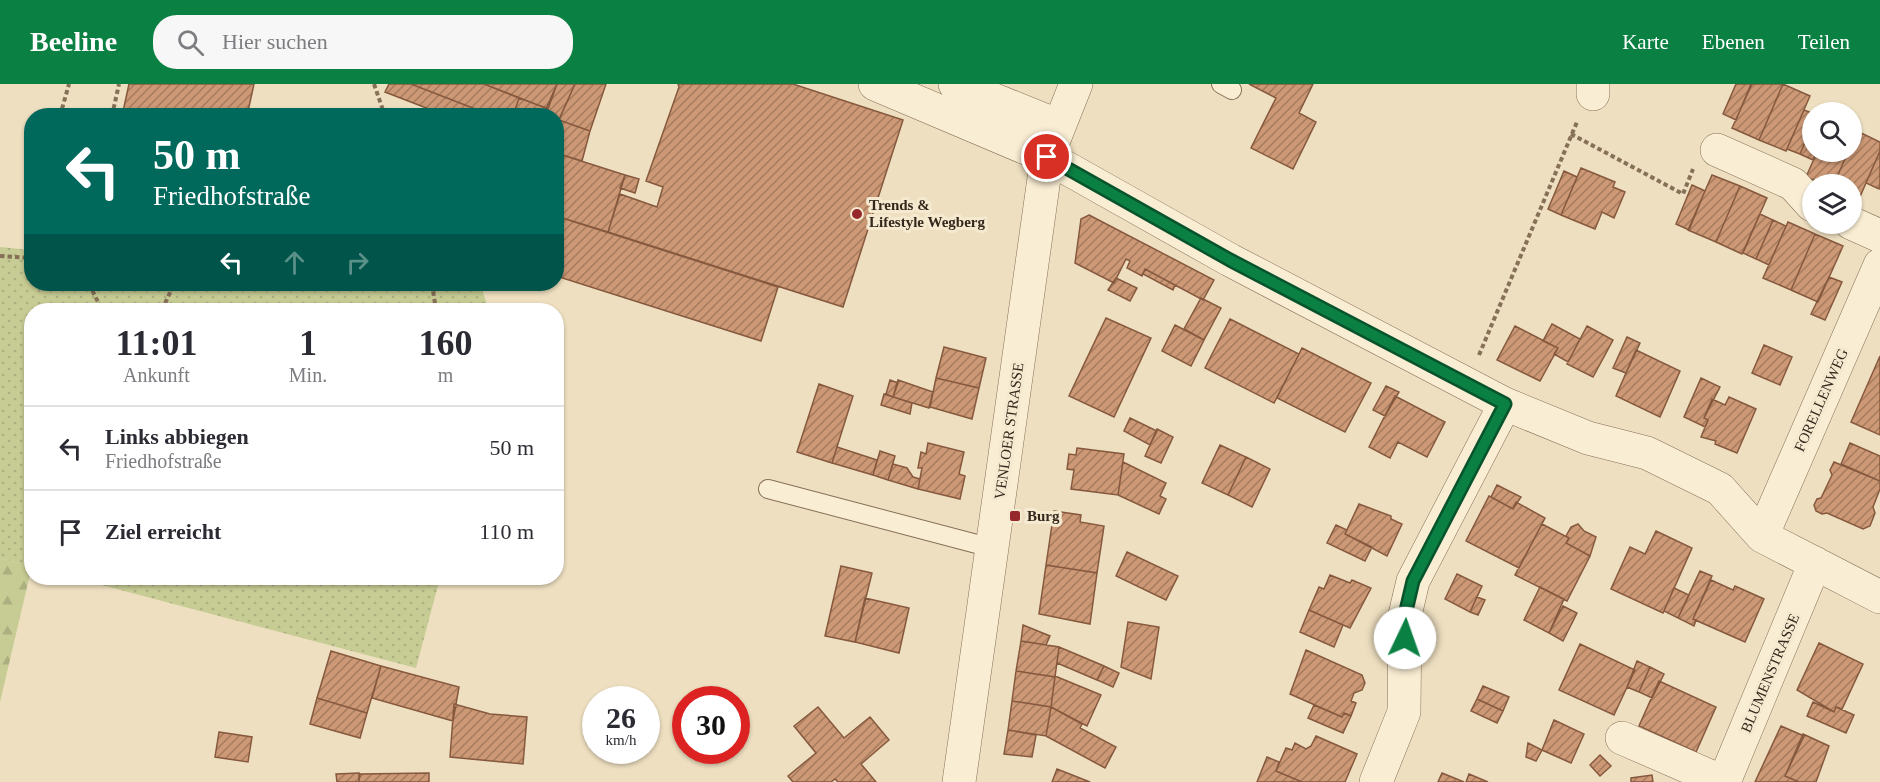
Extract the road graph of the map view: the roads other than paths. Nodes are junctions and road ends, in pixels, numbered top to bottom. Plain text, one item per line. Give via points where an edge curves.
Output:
1 (875, 84) edge
2 (955, 84) edge
3 (1076, 84) edge
4 (1059, 126) junction
5 (1717, 150) road end
6 (1047, 157) junction
7 (1802, 194) edge
8 (1862, 228) edge
9 (1880, 236) edge
10 (1880, 265) edge
11 (1505, 404) junction
12 (768, 489) dead end
13 (1762, 536) junction
14 (992, 548) junction
15 (1815, 563) junction
16 (1880, 597) edge
17 (1622, 738) dead end
18 (959, 782) edge
19 (1376, 782) edge
20 (1723, 782) edge

1 - 6 street
2 - 4 street
3 - 4 street, VENLOER STRASSE
4 - 6 street, VENLOER STRASSE
5 - 7 street via 1793,184
6 - 11 street via 1230,260
6 - 14 street, VENLOER STRASSE
8 - 9 street
10 - 13 street, FORELLENWEG
11 - 13 street via 1588,438 1647,453 1720,489
11 - 19 street via 1413,581 1405,615 1404,712
12 - 14 lane
13 - 15 street
14 - 18 street, VENLOER STRASSE
15 - 16 street
15 - 20 street, BLUMENSTRASSE
17 - 20 street, BLUMENSTRASSE

